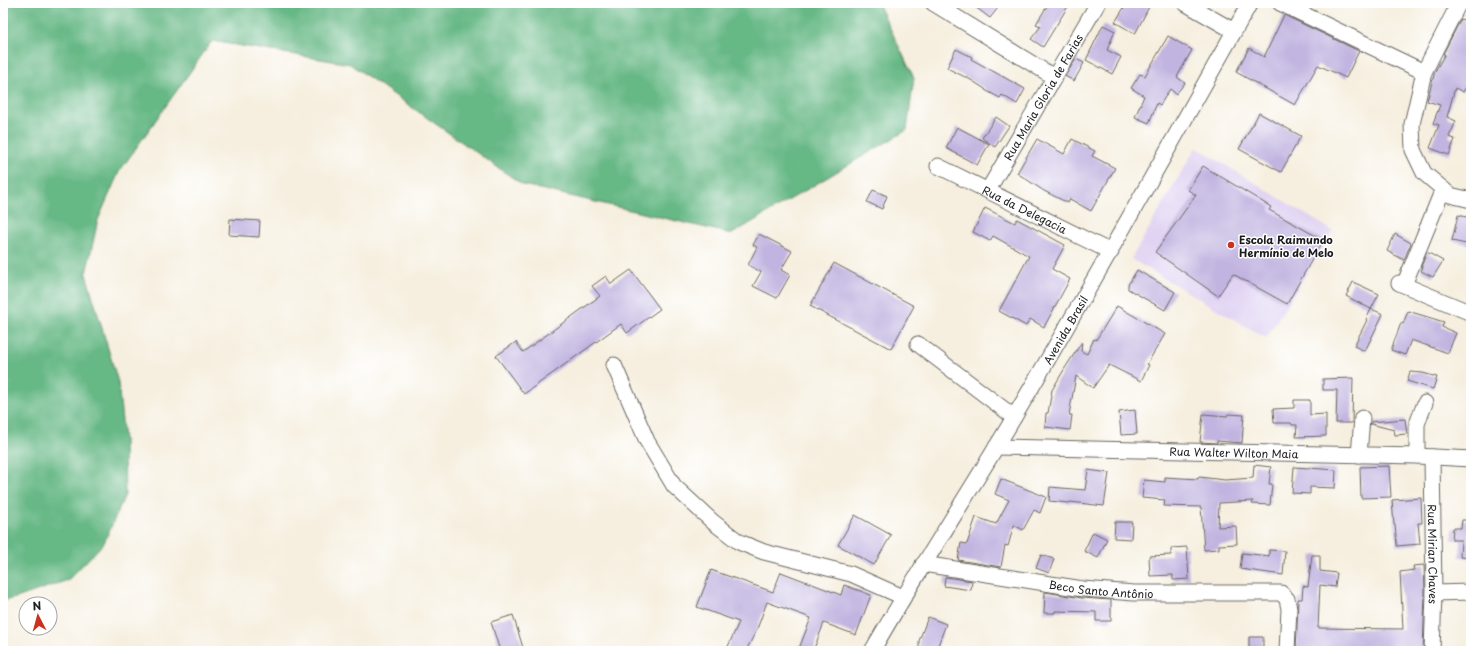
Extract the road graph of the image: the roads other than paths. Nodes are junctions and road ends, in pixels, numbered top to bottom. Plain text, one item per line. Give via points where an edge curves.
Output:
1 (933, 3) edge
2 (1098, 3) edge
3 (1185, 3) edge
4 (1250, 3) edge
5 (1280, 3) edge
6 (1459, 3) edge
7 (1234, 31) junction
8 (1424, 72) junction
9 (1054, 77) junction
10 (938, 166) dead end
11 (1443, 189) junction
12 (988, 190) junction
13 (1471, 200) edge
14 (1111, 252) junction
15 (1471, 313) edge
16 (918, 344) dead end
17 (614, 365) dead end
18 (1425, 403) dead end
19 (1014, 417) junction
20 (1362, 418) dead end
21 (996, 447) junction
22 (1359, 455) junction
23 (1424, 457) junction
24 (1471, 459) edge
25 (924, 564) junction
26 (1471, 592) edge
27 (1434, 593) junction
28 (903, 597) junction
29 (872, 651) edge
30 (1287, 651) edge
31 (1432, 651) edge

1 - 9 street
2 - 9 street, Rua Maria Gloria de Farias
3 - 7 street
4 - 7 street, Avenida Brasil
5 - 8 street
6 - 8 street
7 - 14 street, Avenida Brasil
8 - 11 street via 1412,124 1413,150 1424,173
9 - 12 street, Rua Maria Gloria de Farias
10 - 12 street, Rua da Delegacia
11 - 13 street via 1450,195
11 - 15 street via 1402,284
12 - 14 street, Rua da Delegacia
14 - 19 street, Avenida Brasil
16 - 19 street
17 - 28 street via 647,441 674,486 713,522 739,542 764,552 851,574
18 - 23 street, Rua Mirian Chaves via 1418,424
19 - 21 street, Avenida Brasil
20 - 22 street
21 - 22 street, Rua Walter Wilton Maia
21 - 25 street, Avenida Brasil
22 - 23 street, Rua Walter Wilton Maia
23 - 24 street, Rua Walter Wilton Maia
23 - 27 street, Rua Mirian Chaves
25 - 28 street, Avenida Brasil
25 - 30 street, Beco Santo Antônio via 1083,589 1134,593 1281,594 1287,600 1289,609
26 - 27 street
27 - 31 street, Rua Mirian Chaves
28 - 29 street, Avenida Brasil

